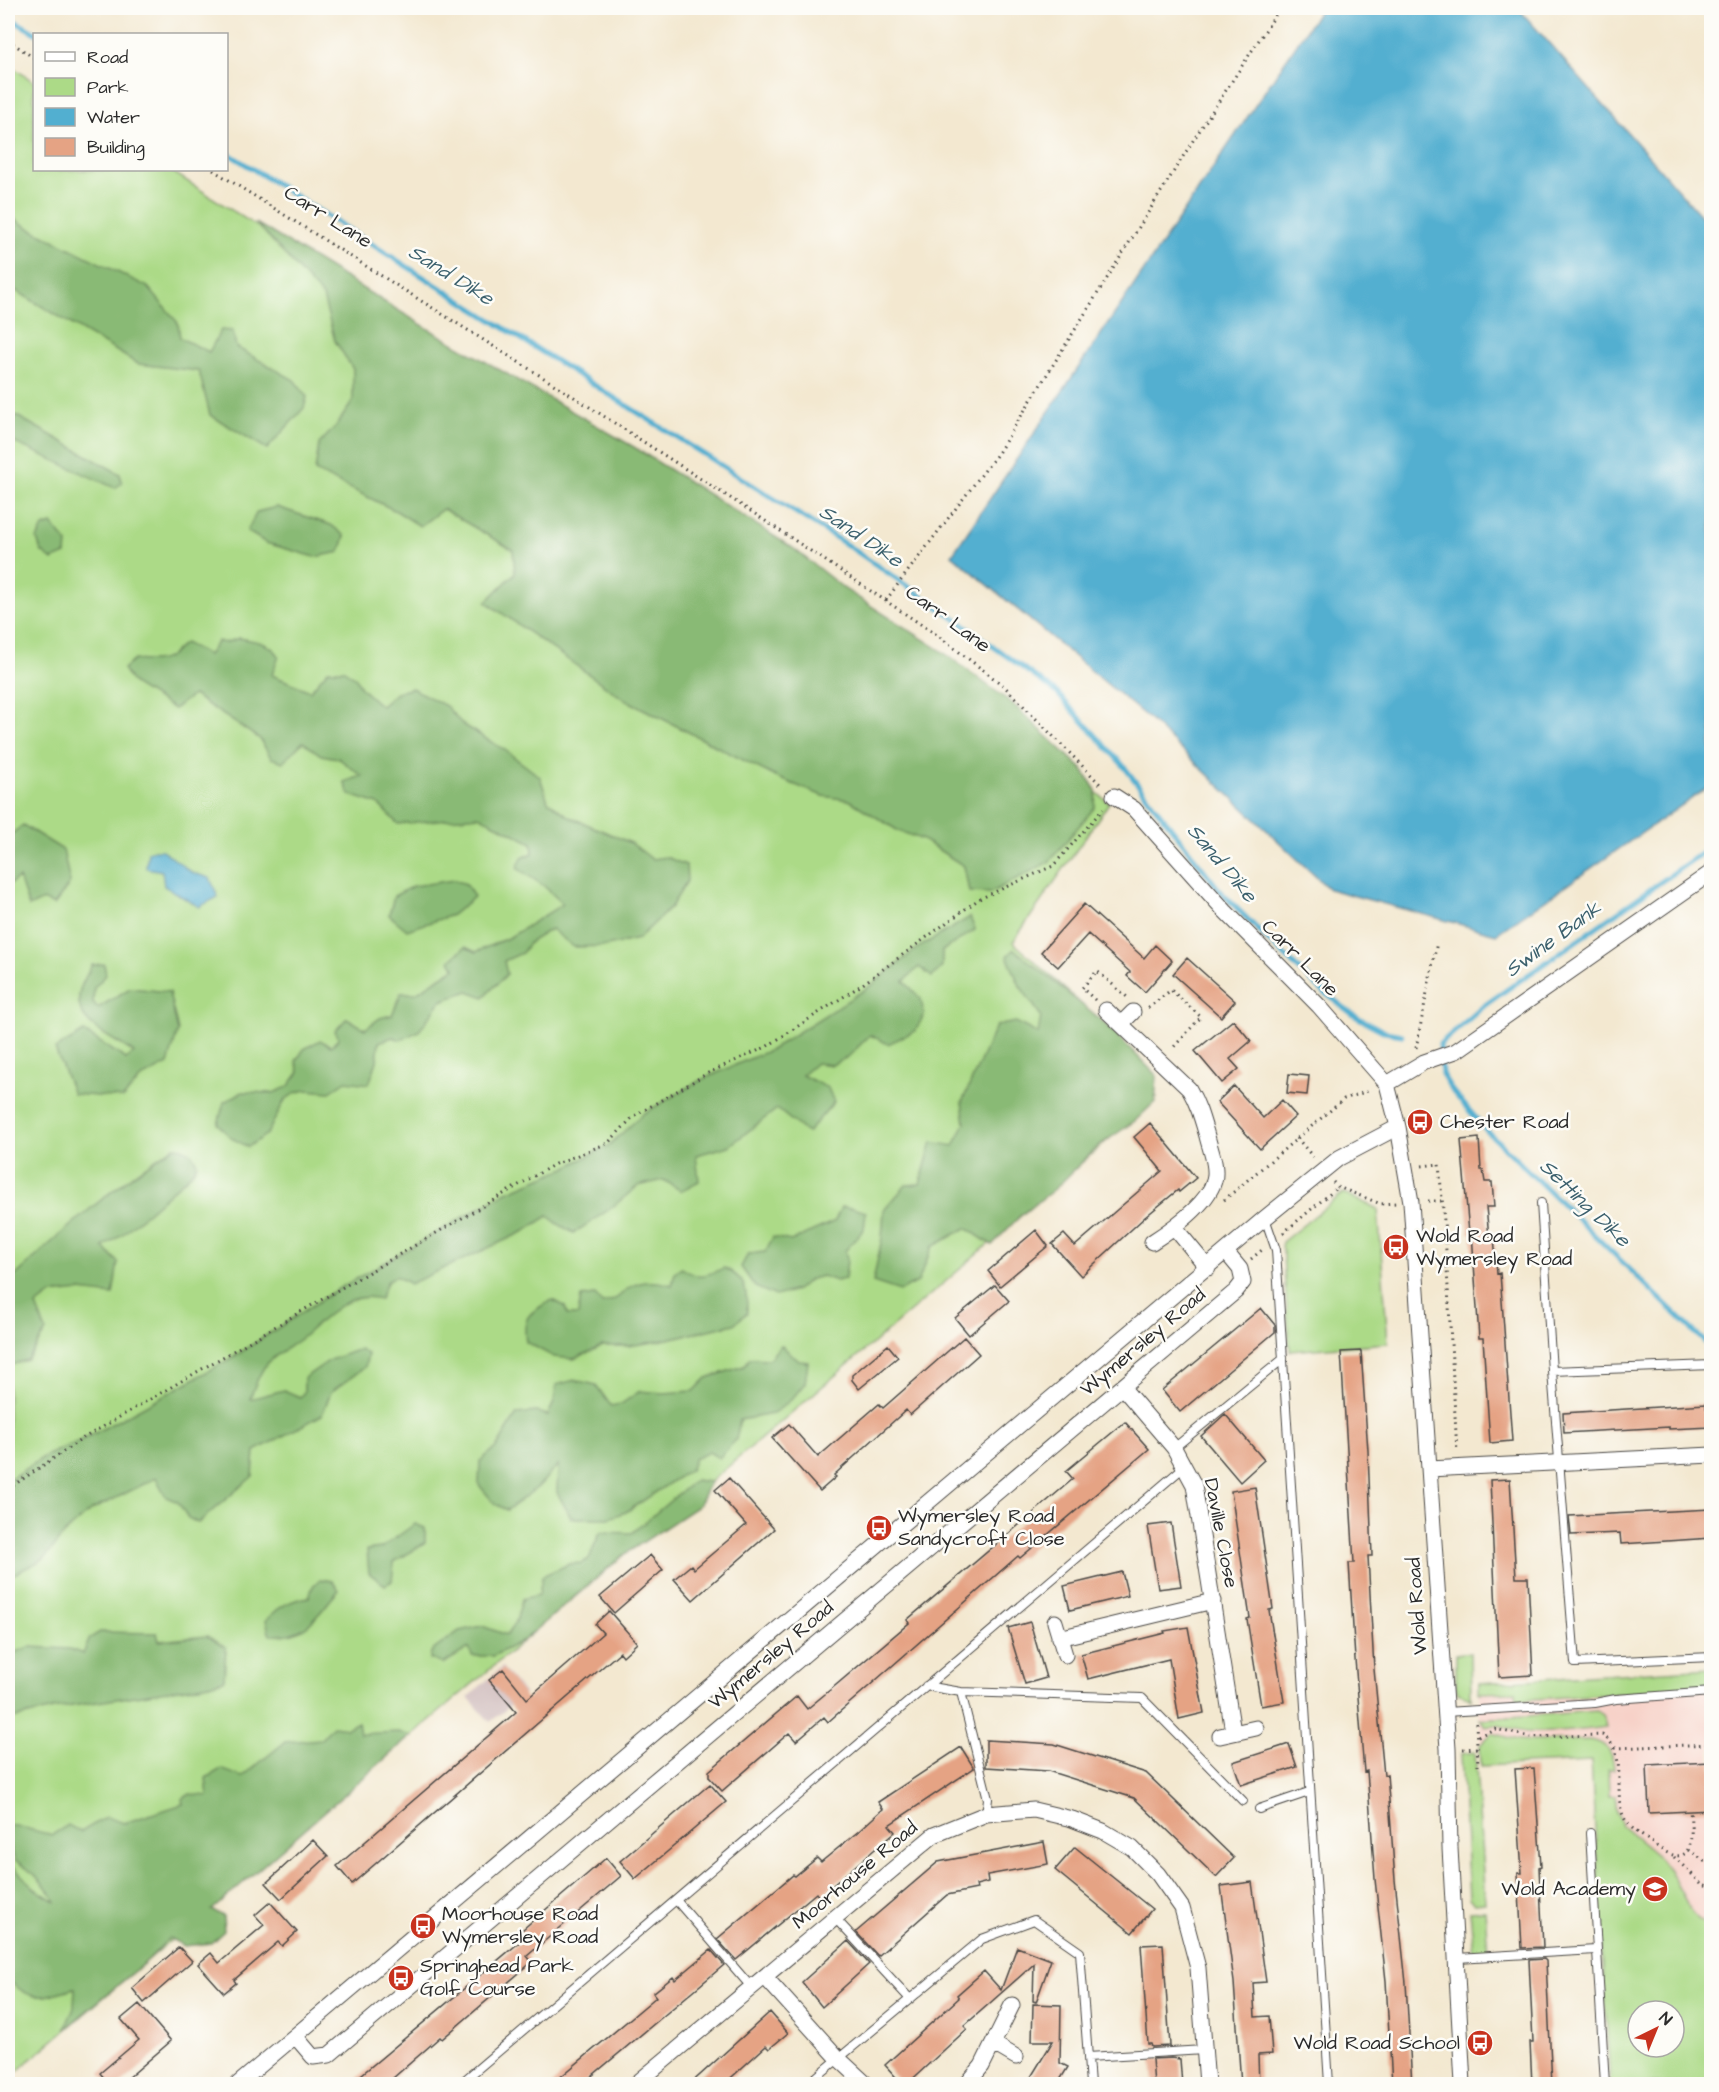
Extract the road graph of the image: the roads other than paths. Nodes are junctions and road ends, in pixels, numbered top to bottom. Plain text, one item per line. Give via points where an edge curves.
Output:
1 (1114, 796) road end
2 (1712, 872) edge
3 (1106, 1010) dead end
4 (1133, 1012) dead end
5 (1120, 1024) junction
6 (1387, 1084) junction
7 (1398, 1127) junction
8 (1541, 1203) dead end
9 (1265, 1218) junction
10 (1174, 1227) junction
11 (1152, 1242) dead end
12 (1226, 1252) junction
13 (1208, 1268) junction
14 (1283, 1359) junction
15 (1712, 1365) edge
16 (1552, 1371) junction
17 (1122, 1387) junction
18 (1174, 1448) junction
19 (1712, 1455) edge
20 (1559, 1464) junction
21 (1185, 1466) junction
22 (1429, 1469) junction
23 (1213, 1601) junction
24 (1055, 1622) dead end
25 (1059, 1638) junction
26 (1065, 1655) dead end
27 (1712, 1657) edge
28 (926, 1686) junction
29 (961, 1692) junction
30 (1712, 1692) edge
31 (1445, 1712) junction
32 (1256, 1728) dead end
33 (1309, 1792) junction
34 (1243, 1801) dead end
35 (1259, 1809) dead end
36 (986, 1814) junction
37 (1590, 1833) dead end
38 (676, 1899) junction
39 (835, 1918) junction
40 (1596, 1950) junction
41 (1457, 1958) junction
42 (765, 1977) junction
43 (752, 1988) junction
44 (910, 1999) junction
45 (1012, 2005) dead end
46 (296, 2037) junction
47 (994, 2044) junction
48 (1204, 2050) junction
49 (1016, 2057) dead end
50 (1088, 2057) junction
51 (839, 2059) junction
52 (238, 2085) edge
53 (460, 2085) edge
54 (636, 2085) edge
55 (808, 2085) edge
56 (866, 2085) edge
57 (968, 2085) edge
58 (1090, 2085) edge
59 (1207, 2085) edge
60 (1329, 2085) edge
61 (1463, 2085) edge
62 (1605, 2085) edge

1 - 6 street, Carr Lane via 1134,809
2 - 6 street via 1456,1051 1432,1059
3 - 5 street
4 - 5 street
5 - 10 street via 1189,1089 1197,1102 1214,1163 1214,1180 1207,1196
6 - 7 street, Carr Lane
7 - 9 street, Wymersley Road via 1339,1158
7 - 22 street, Wold Road via 1411,1202
8 - 16 lane
9 - 12 street, Wymersley Road
9 - 14 lane via 1276,1250
10 - 11 street
10 - 13 street
12 - 13 street, Wymersley Road
12 - 17 street, Wymersley Road via 1240,1269 1243,1282
13 - 46 street, Wymersley Road
14 - 18 lane
14 - 33 lane
15 - 16 lane
16 - 20 lane
17 - 18 street, Daville Close
17 - 46 street, Wymersley Road via 329,2055 313,2057
18 - 21 street, Daville Close
19 - 20 street
20 - 22 street
20 - 27 lane via 1575,1663
21 - 23 street, Daville Close via 1194,1485
21 - 28 lane
22 - 31 street, Wold Road
23 - 25 street, Daville Close
23 - 32 street, Daville Close via 1226,1734
24 - 25 street
25 - 26 street
28 - 29 lane
28 - 38 lane
29 - 34 lane via 1142,1698
29 - 36 lane via 987,1799
30 - 31 lane
31 - 41 street, Wold Road
33 - 35 lane
33 - 60 lane
36 - 39 street, Moorhouse Road via 934,1835
36 - 48 street, Moorhouse Road via 1034,1810 1072,1819 1132,1848 1158,1874 1182,1908 1198,1968
37 - 40 lane
38 - 43 lane
38 - 53 lane
39 - 42 street, Moorhouse Road
39 - 44 lane
40 - 41 lane
40 - 62 lane
41 - 61 street, Wold Road
42 - 43 street, Moorhouse Road
42 - 51 street
43 - 54 street, Moorhouse Road
44 - 50 lane via 982,1939 1035,1920 1080,1952
44 - 51 lane
45 - 47 street
46 - 52 street, Wymersley Road
47 - 49 street
47 - 57 street
48 - 50 lane
48 - 59 street, Moorhouse Road
50 - 58 lane
51 - 55 lane
51 - 56 street

